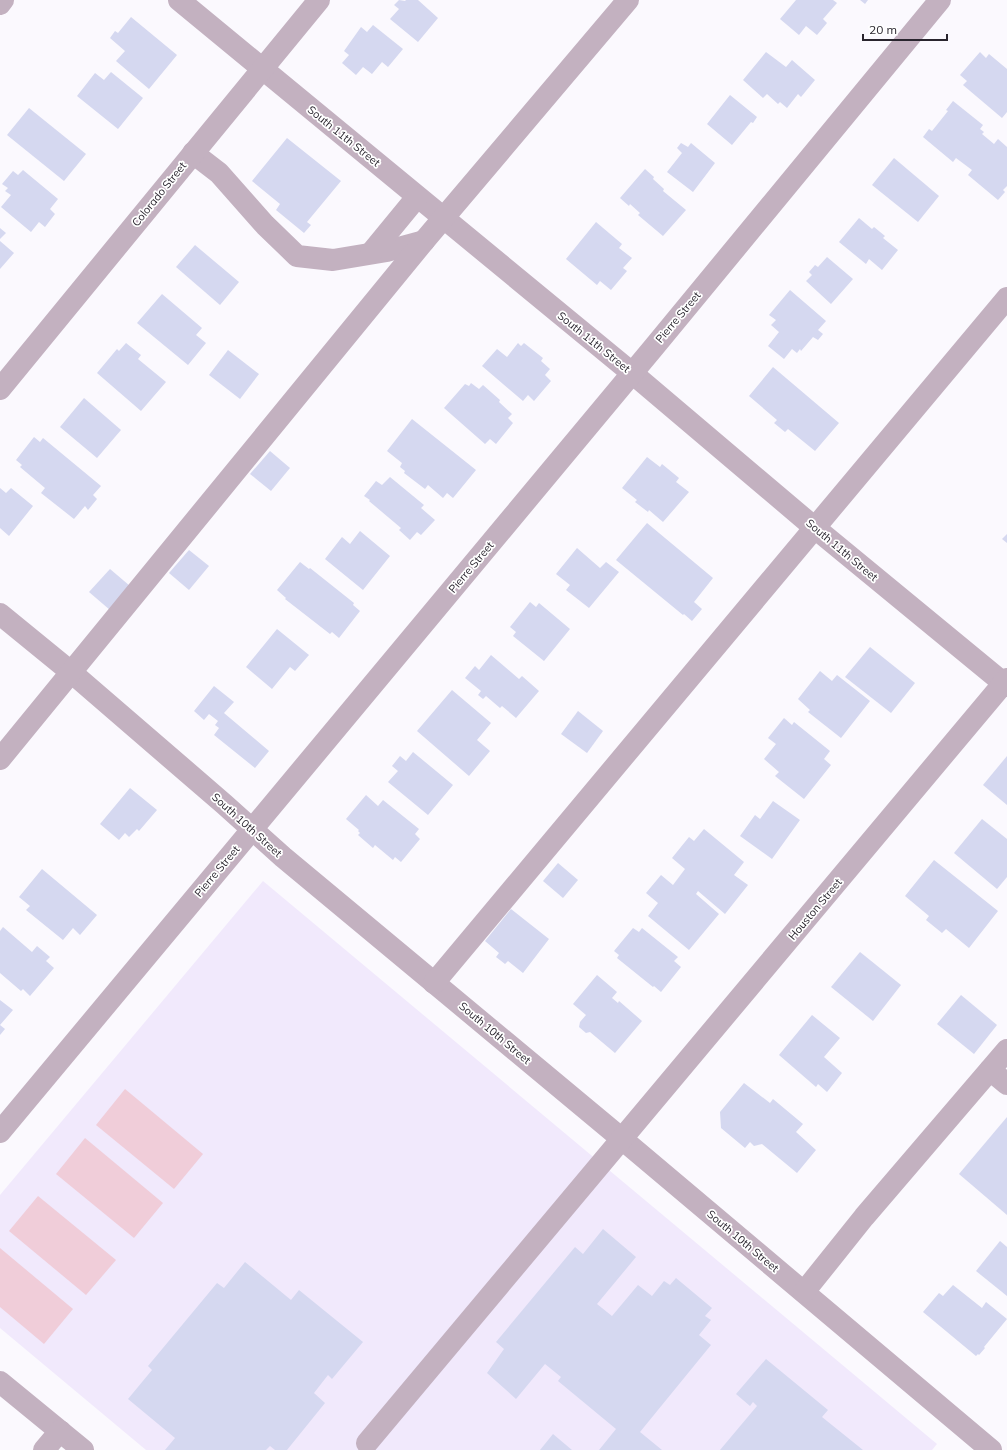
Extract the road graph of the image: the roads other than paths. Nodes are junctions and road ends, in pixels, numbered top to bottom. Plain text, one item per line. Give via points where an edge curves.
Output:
1 (3, 0) edge
2 (179, 0) edge
3 (319, 0) edge
4 (628, 0) edge
5 (940, 0) edge
6 (0, 4) edge
7 (262, 68) junction
8 (193, 153) junction
9 (417, 197) junction
10 (444, 218) junction
11 (424, 241) junction
12 (371, 253) junction
13 (1007, 298) edge
14 (632, 373) junction
15 (0, 388) edge
16 (815, 528) junction
17 (0, 614) edge
18 (71, 672) junction
19 (1006, 683) edge
20 (0, 759) edge
21 (252, 829) junction
22 (434, 983) junction
23 (1007, 1050) edge
24 (990, 1070) junction
25 (1007, 1084) edge
26 (0, 1132) edge
27 (622, 1139) junction
28 (804, 1292) junction
29 (0, 1382) edge
30 (60, 1431) junction
31 (367, 1443) dead end
32 (44, 1450) edge
33 (83, 1450) edge
34 (992, 1450) edge

1 - 6 street
2 - 7 street, South 11th Street
3 - 7 street, Colorado Street
4 - 10 street
5 - 14 street, Pierre Street
7 - 8 street, Colorado Street
7 - 9 street, South 11th Street
8 - 12 street via 219,173 265,225 297,256 333,260
8 - 15 street, Colorado Street
9 - 10 street, South 11th Street
9 - 12 street
10 - 11 street
10 - 14 street, South 11th Street
11 - 12 street
11 - 18 street
13 - 16 street
14 - 16 street, South 11th Street
14 - 21 street, Pierre Street
16 - 19 street, South 11th Street
16 - 22 street
17 - 18 street, South 10th Street
18 - 20 street
18 - 21 street, South 10th Street
19 - 27 street, Houston Street
21 - 22 street, South 10th Street
21 - 26 street, Pierre Street
22 - 27 street, South 10th Street
23 - 24 street
24 - 25 street
24 - 28 street via 864,1216
27 - 28 street, South 10th Street
27 - 31 street, Houston Street
28 - 34 street, South 10th Street
29 - 30 street
30 - 32 street
30 - 33 street

